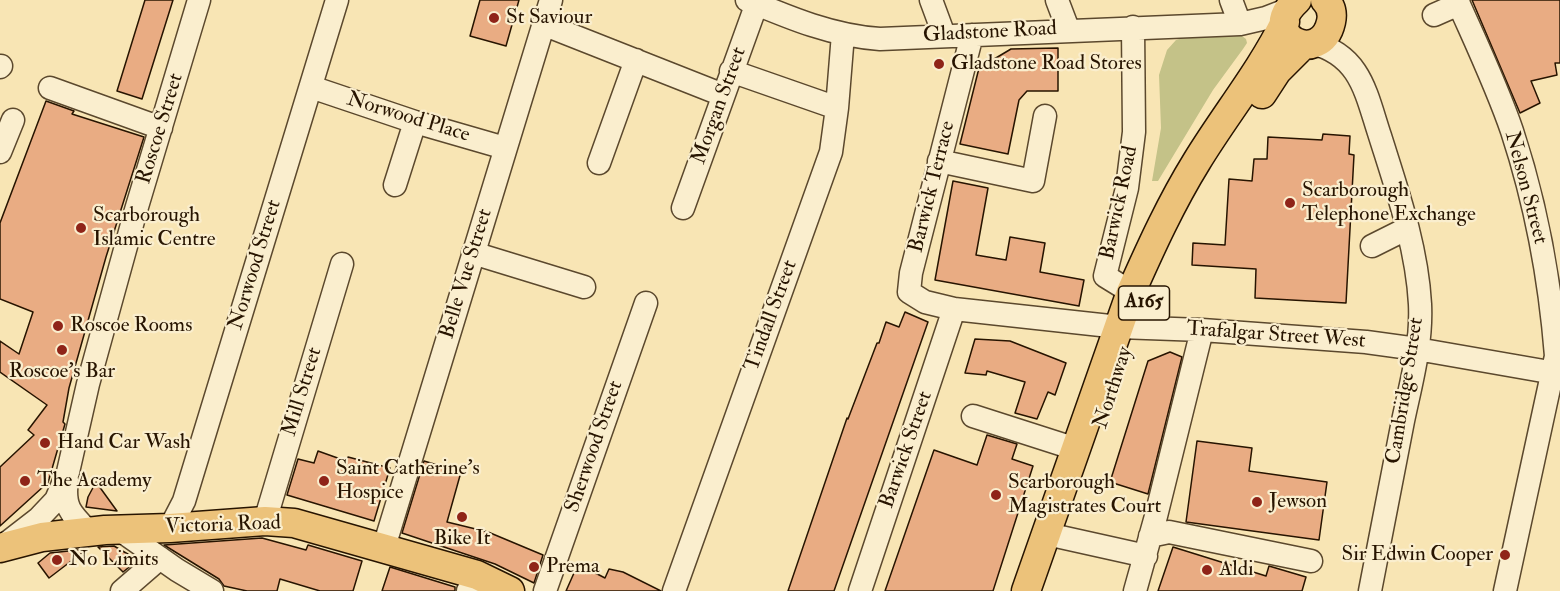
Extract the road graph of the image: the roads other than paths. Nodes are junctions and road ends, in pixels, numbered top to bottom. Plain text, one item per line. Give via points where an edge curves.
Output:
1 (199, 0) edge
2 (337, 0) edge
3 (550, 0) edge
4 (931, 0) edge
5 (1057, 0) edge
6 (1231, 0) edge
7 (754, 1) edge
8 (1458, 2) edge
9 (1331, 5) edge
10 (1434, 15) dead end
11 (543, 24) junction
12 (1240, 24) junction
13 (1133, 27) junction
14 (1068, 29) junction
15 (1290, 31) edge
16 (843, 34) junction
17 (972, 34) junction
18 (944, 35) junction
19 (636, 60) junction
20 (731, 71) junction
21 (311, 87) junction
22 (50, 88) dead end
23 (723, 95) junction
24 (837, 108) junction
25 (1045, 116) dead end
26 (13, 120) dead end
27 (415, 122) junction
28 (161, 128) junction
29 (505, 148) junction
30 (0, 152) edge
31 (939, 161) junction
32 (599, 163) dead end
33 (395, 185) dead end
34 (683, 208) dead end
35 (1406, 229) junction
36 (1372, 246) dead end
37 (474, 253) junction
38 (342, 264) dead end
39 (584, 287) dead end
40 (1131, 292) junction
41 (646, 303) dead end
42 (954, 309) junction
43 (1126, 327) junction
44 (1202, 330) junction
45 (1418, 349) junction
46 (1556, 374) edge
47 (973, 416) dead end
48 (1076, 449) junction
49 (68, 472) junction
50 (265, 521) junction
51 (170, 528) junction
52 (120, 530) junction
53 (89, 532) junction
54 (1056, 536) junction
55 (1151, 536) junction
56 (384, 547) junction
57 (0, 548) edge
58 (160, 558) junction
59 (1311, 561) dead end
60 (472, 583) edge
61 (122, 591) edge
62 (212, 591) edge
63 (510, 591) edge
64 (545, 591) edge
65 (674, 591) edge
66 (860, 591) edge
67 (1026, 591) edge
68 (1044, 591) edge
69 (1136, 591) edge
70 (1370, 591) edge
71 (1505, 591) edge

1 - 28 street, Roscoe Street
2 - 21 street, Norwood Street
3 - 11 street, Belle Vue Street
4 - 18 street
5 - 14 street
6 - 12 street
7 - 16 street, Gladstone Road
7 - 20 street, Morgan Street
8 - 10 street, Nelson Street
8 - 46 street, Nelson Street via 1512,131 1533,208 1548,279
9 - 15 main road, A165 via 1325,34
11 - 19 street
11 - 29 street, Belle Vue Street
12 - 13 street, Gladstone Road
12 - 15 street, Gladstone Road
13 - 14 street, Gladstone Road
13 - 40 street, Barwick Road via 1134,132 1127,188 1105,276
14 - 17 street, Gladstone Road
15 - 35 street, Cambridge Street via 1337,52 1356,72 1376,123
15 - 40 main road, Northway / A165 via 1197,161 1166,213
15 - 43 main road, Northway / A165 via 1277,71 1211,168
16 - 18 street, Gladstone Road via 880,39
16 - 24 street, Tindall Street
17 - 18 street, Gladstone Road
17 - 31 street, Barwick Terrace
19 - 23 street
19 - 32 street
20 - 23 street, Morgan Street
20 - 24 street
21 - 27 street, Norwood Place
21 - 51 street, Norwood Street via 184,501
22 - 28 street
23 - 34 street, Morgan Street
24 - 65 street, Tindall Street via 831,152
25 - 31 street via 1033,181
26 - 30 street
27 - 29 street, Norwood Place
27 - 33 street
28 - 49 street, Roscoe Street via 88,384
29 - 37 street, Belle Vue Street
31 - 42 street, Barwick Terrace via 909,292 925,302
35 - 36 street
35 - 45 street, Cambridge Street via 1420,306
37 - 39 street
37 - 56 street, Belle Vue Street
38 - 50 street, Mill Street
40 - 43 main road, Northway / A165
41 - 64 street, Sherwood Street
42 - 43 street, Trafalgar Street West
42 - 66 street, Barwick Street
43 - 44 street, Trafalgar Street West
43 - 48 main road, Northway / A165
43 - 54 main road, Northway / A165
44 - 45 street, Trafalgar Street West
44 - 55 street
45 - 46 street, Trafalgar Street West
45 - 70 street, Cambridge Street
46 - 71 street, Nelson Street
47 - 48 street
48 - 54 main road, Northway / A165
49 - 53 street via 66,488 71,516
49 - 57 street, Roscoe Street via 56,500
50 - 51 main road, Victoria Road
50 - 56 main road, Victoria Road via 294,523
51 - 52 main road, Victoria Road
52 - 53 main road, Victoria Road
52 - 58 street
53 - 57 main road, Victoria Road via 42,537
54 - 55 street
54 - 67 main road, Northway / A165
54 - 68 main road, Northway / A165
55 - 59 street via 1169,532
55 - 69 street
56 - 60 main road, Victoria Road
58 - 61 street
58 - 62 street
60 - 63 main road, Victoria Road

